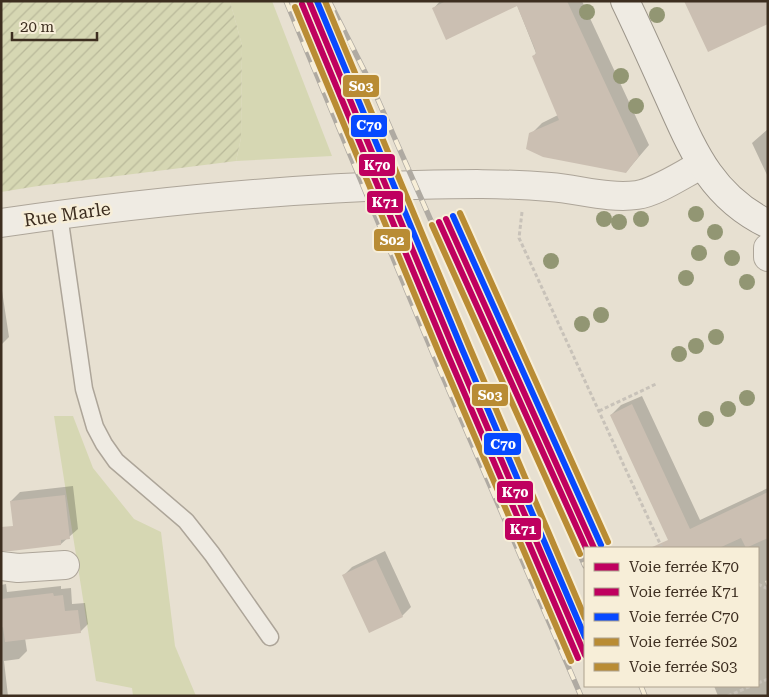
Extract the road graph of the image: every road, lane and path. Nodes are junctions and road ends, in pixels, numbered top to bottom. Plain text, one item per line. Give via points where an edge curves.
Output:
1 (625, 1) edge
2 (701, 165) junction
3 (526, 184) junction
4 (59, 215) junction
5 (1, 223) edge
6 (768, 224) edge
7 (768, 248) edge
8 (768, 257) edge
9 (656, 384) dead end
10 (599, 411) junction
11 (662, 547) edge
12 (65, 564) dead end
13 (1, 566) edge
14 (270, 637) dead end
15 (749, 687) edge
16 (728, 696) edge

1 - 2 street
2 - 3 street, Rue Marle via 638,195
2 - 6 street via 733,203
3 - 4 street, Rue Marle via 255,193
3 - 10 path via 519,238
4 - 5 street, Rue Marle
4 - 14 lane via 84,389 95,427 116,460 186,521
7 - 8 street
9 - 10 path
10 - 11 path
12 - 13 street via 27,568
15 - 16 path

